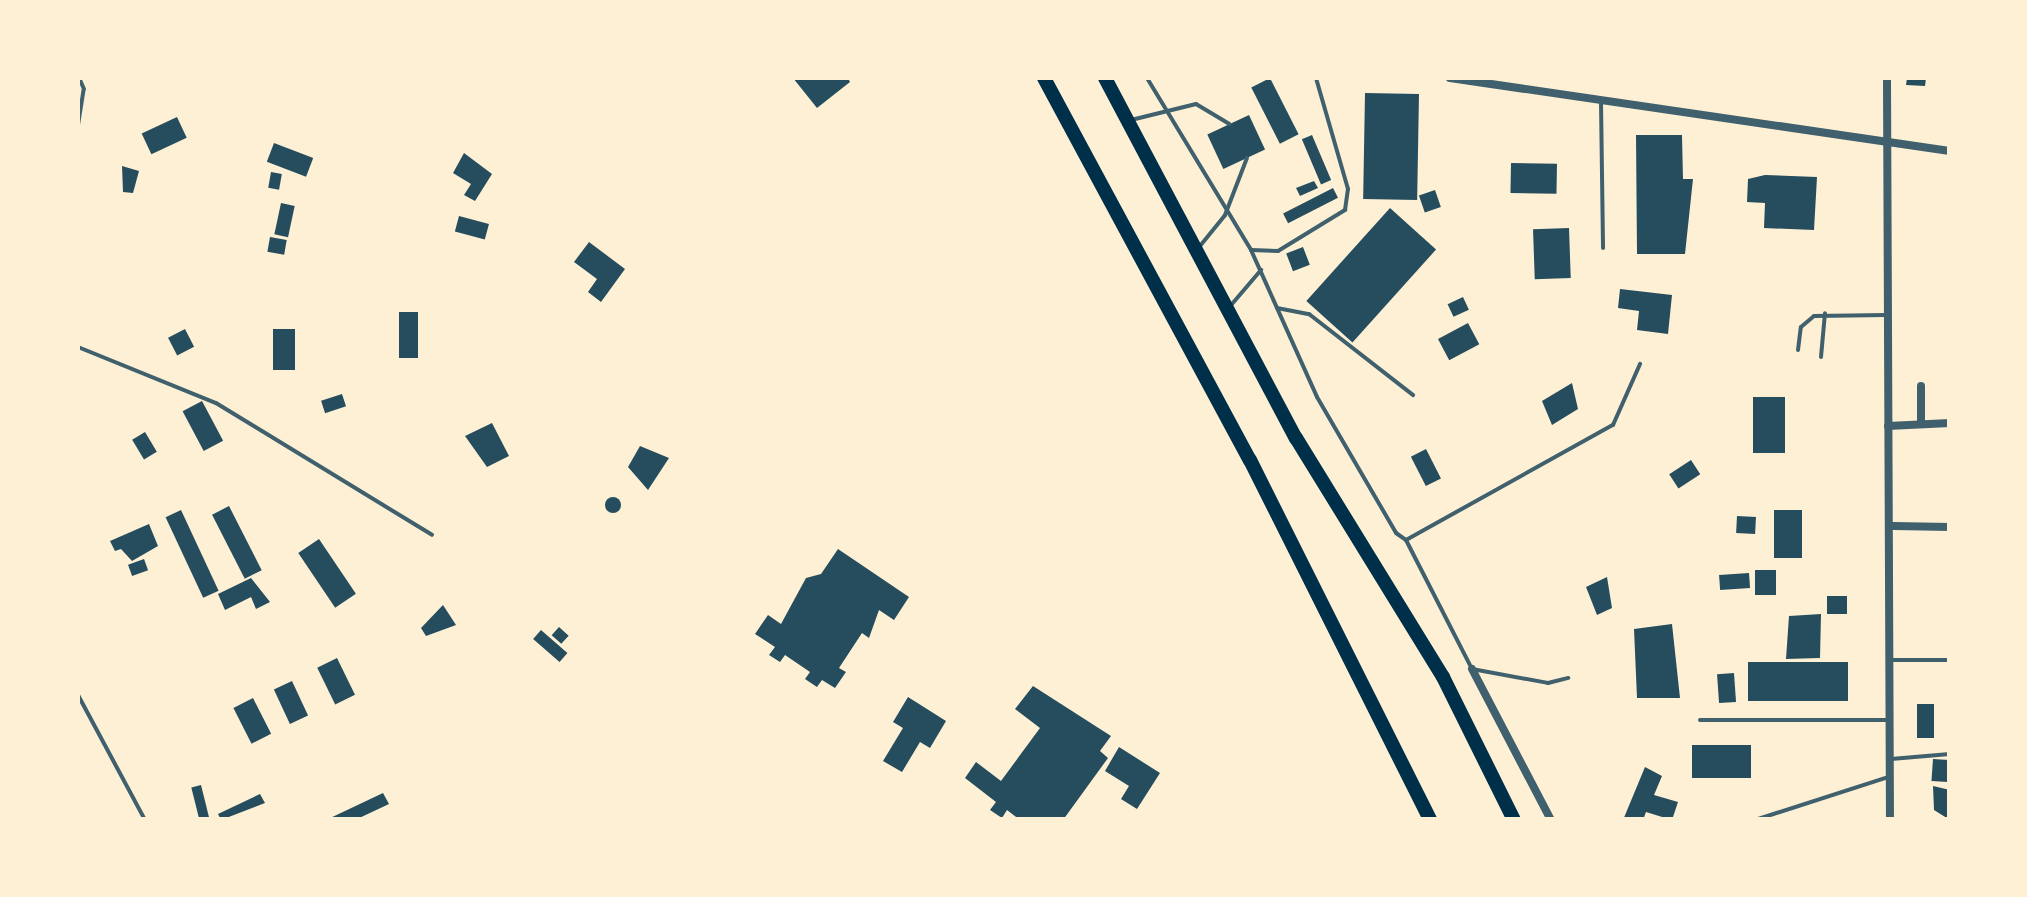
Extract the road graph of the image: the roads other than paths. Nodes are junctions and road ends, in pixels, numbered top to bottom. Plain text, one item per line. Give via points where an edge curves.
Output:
1 (78, 78) edge
2 (1044, 78) edge
3 (1105, 78) edge
4 (1147, 78) edge
5 (1316, 78) edge
6 (1450, 78) edge
7 (1887, 78) edge
8 (1600, 100) junction
9 (1162, 112) junction
10 (1131, 120) junction
11 (1229, 124) dead end
12 (78, 125) edge
13 (1886, 143) junction
14 (1950, 151) edge
15 (1247, 158) dead end
16 (1225, 215) junction
17 (1603, 248) dead end
18 (1198, 249) junction
19 (1251, 250) junction
20 (1261, 270) junction
21 (1228, 308) junction
22 (1276, 308) junction
23 (1824, 313) junction
24 (1888, 315) junction
25 (78, 347) edge
26 (1798, 350) dead end
27 (1821, 357) dead end
28 (1640, 364) dead end
29 (1921, 386) dead end
30 (1413, 395) dead end
31 (1950, 423) edge
32 (1922, 424) junction
33 (1888, 426) junction
34 (1894, 526) junction
35 (1950, 527) edge
36 (432, 535) dead end
37 (1406, 540) junction
38 (1893, 660) junction
39 (1950, 660) edge
40 (1472, 669) junction
41 (1568, 678) dead end
42 (78, 695) edge
43 (1700, 720) dead end
44 (1891, 720) junction
45 (1950, 754) edge
46 (1890, 759) junction
47 (1890, 776) junction
48 (145, 820) edge
49 (1430, 820) edge
50 (1514, 820) edge
51 (1550, 820) edge
52 (1755, 820) edge
53 (1890, 820) edge

1 - 12 lane via 84,90
2 - 49 highway via 1241,443
3 - 10 highway
4 - 9 lane
5 - 19 lane via 1348,189 1345,210 1278,252
6 - 8 street
7 - 13 street
8 - 13 street
8 - 17 lane
9 - 10 lane
9 - 11 lane via 1196,104
9 - 16 lane
10 - 18 highway
13 - 14 street
13 - 24 street
15 - 16 lane
16 - 18 lane
16 - 19 lane
18 - 21 highway
19 - 20 lane
20 - 21 lane
20 - 22 lane
21 - 50 highway via 1296,438 1443,677
22 - 30 lane via 1309,314
22 - 37 lane via 1317,397
23 - 24 lane
23 - 26 lane via 1802,326
23 - 27 lane
24 - 33 street
25 - 36 lane via 216,403
28 - 37 lane via 1613,425
29 - 32 street
31 - 32 street
32 - 33 street
33 - 34 street
34 - 35 street
34 - 38 street
37 - 40 lane
38 - 39 lane
38 - 44 street
40 - 41 lane via 1548,683
40 - 51 street
42 - 48 lane
43 - 44 lane
44 - 46 street
45 - 46 lane
46 - 47 street
47 - 52 lane
47 - 53 street

